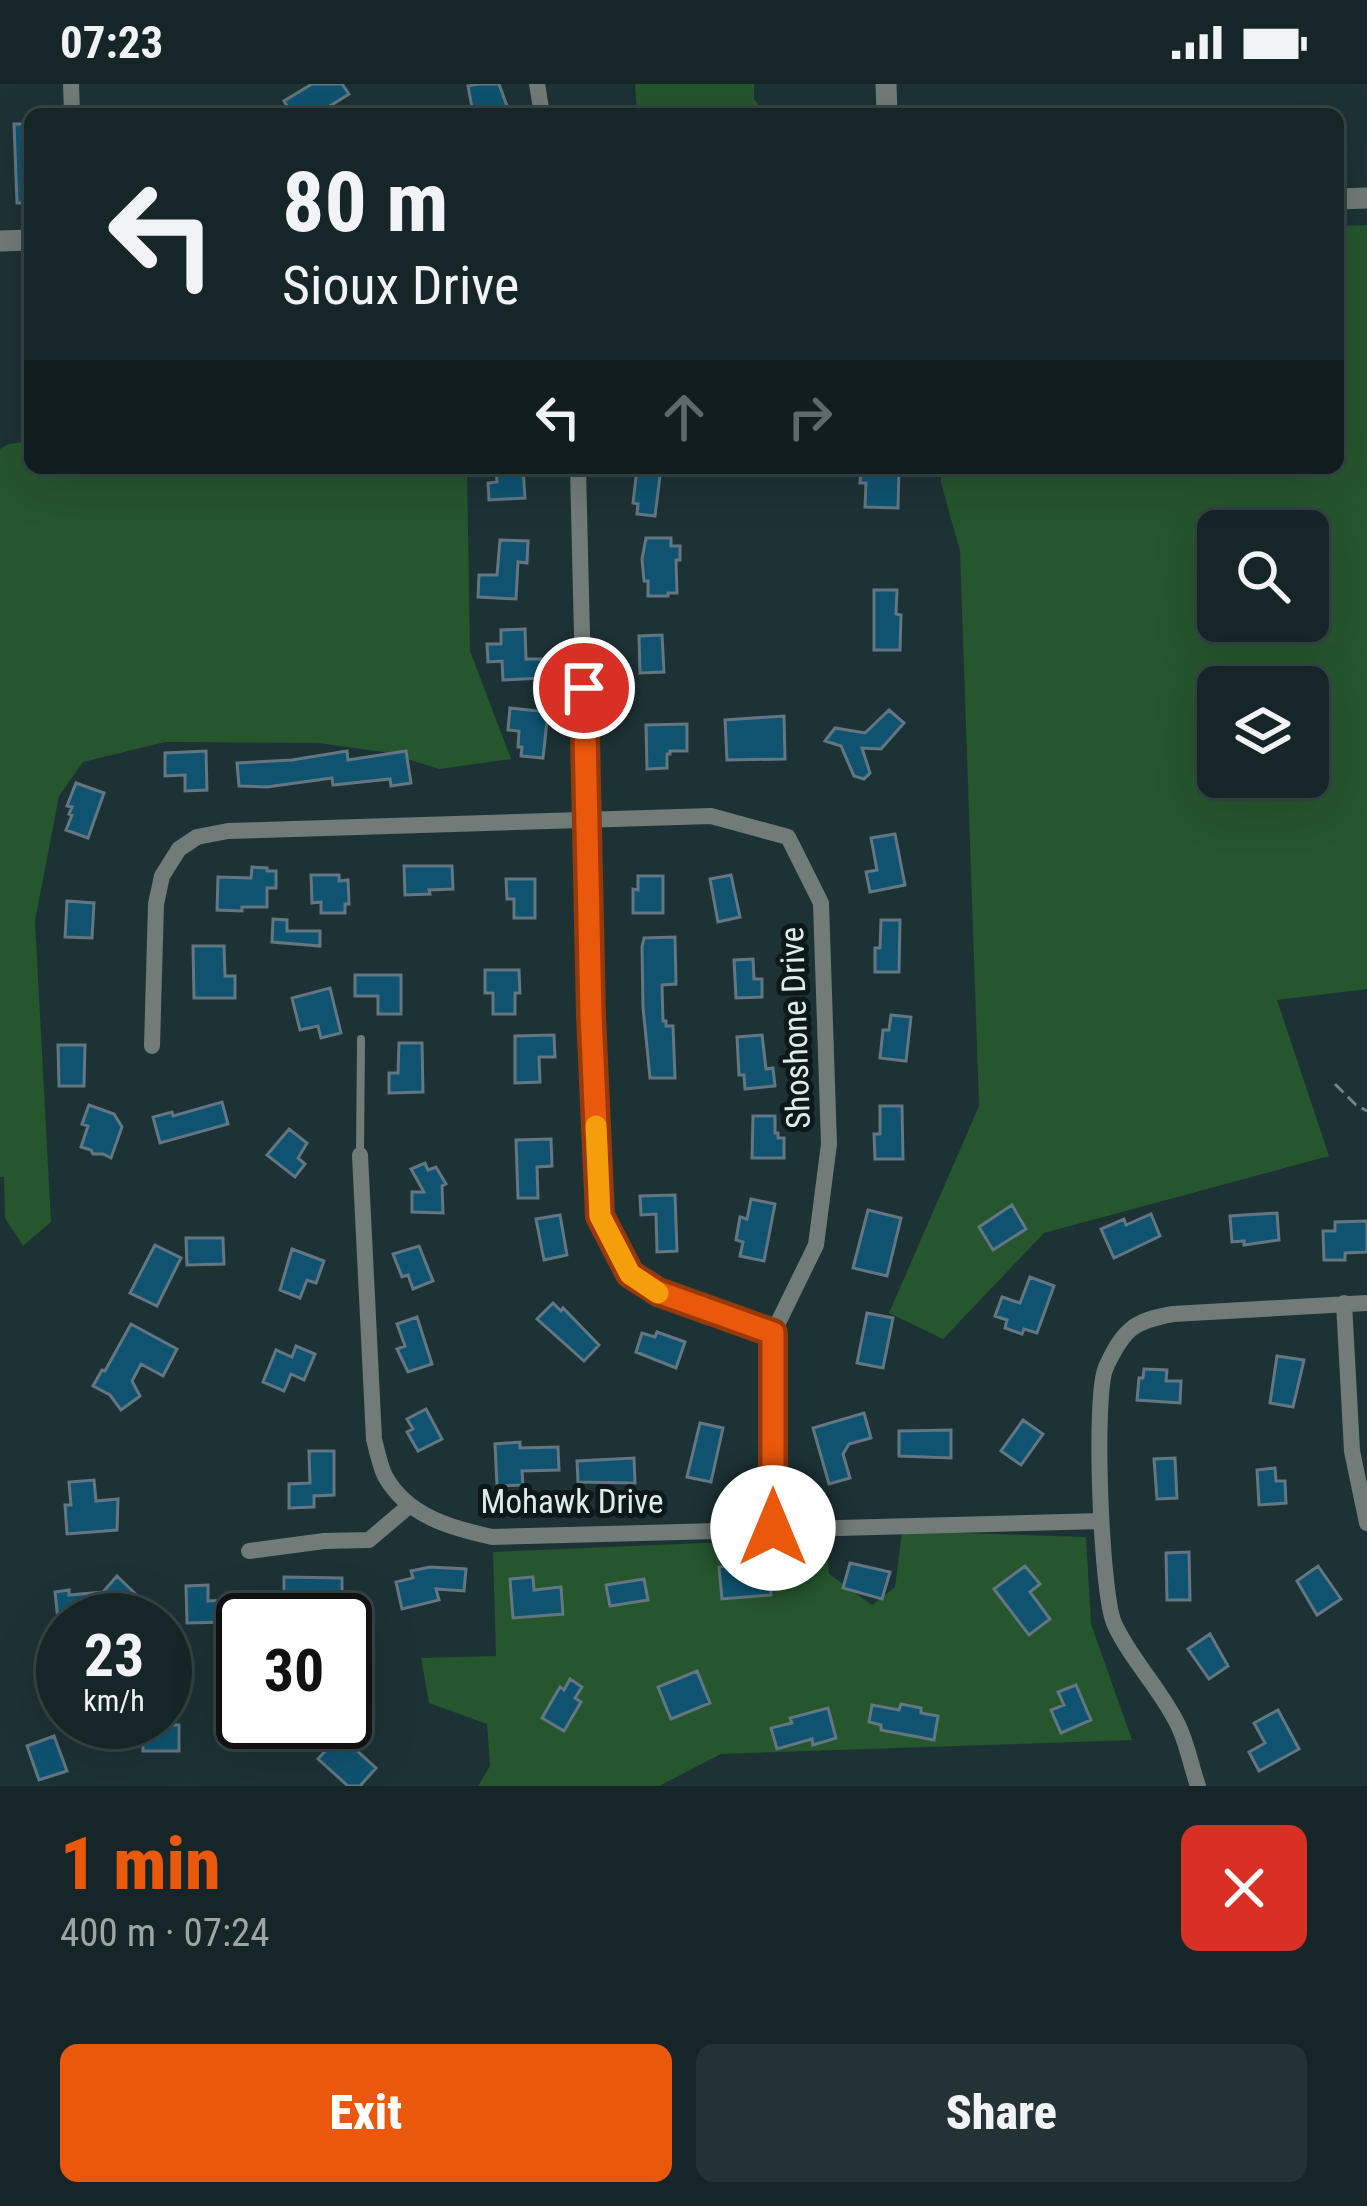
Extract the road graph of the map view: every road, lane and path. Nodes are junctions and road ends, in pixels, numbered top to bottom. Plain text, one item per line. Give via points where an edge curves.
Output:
1 (578, 474) edge
2 (587, 820) junction
3 (361, 1040) dead end
4 (152, 1046) dead end
5 (1335, 1084) dead end
6 (1367, 1111) edge
7 (360, 1155) joint
8 (1344, 1303) junction
9 (1367, 1303) edge
10 (773, 1333) junction
11 (409, 1507) junction
12 (1101, 1521) junction
13 (1367, 1523) edge
14 (773, 1528) junction
15 (249, 1550) dead end
16 (1198, 1786) edge

1 - 2 street
2 - 4 street, Shoshone Drive via 197,837 162,875
2 - 10 street via 600,1216 630,1274
2 - 10 street, Shoshone Drive via 711,816 788,837 821,903 829,1144 816,1245
3 - 7 lane
5 - 6 path
7 - 11 street via 374,1439 385,1475
8 - 9 street
8 - 12 street via 1173,1314 1142,1319 1126,1333 1103,1372
8 - 13 street via 1352,1451
10 - 14 street, Shoshone Drive
11 - 14 street, Mohawk Drive via 493,1537
11 - 15 street via 369,1540
12 - 14 street, Mohawk Drive
12 - 16 street via 1113,1621 1178,1726

